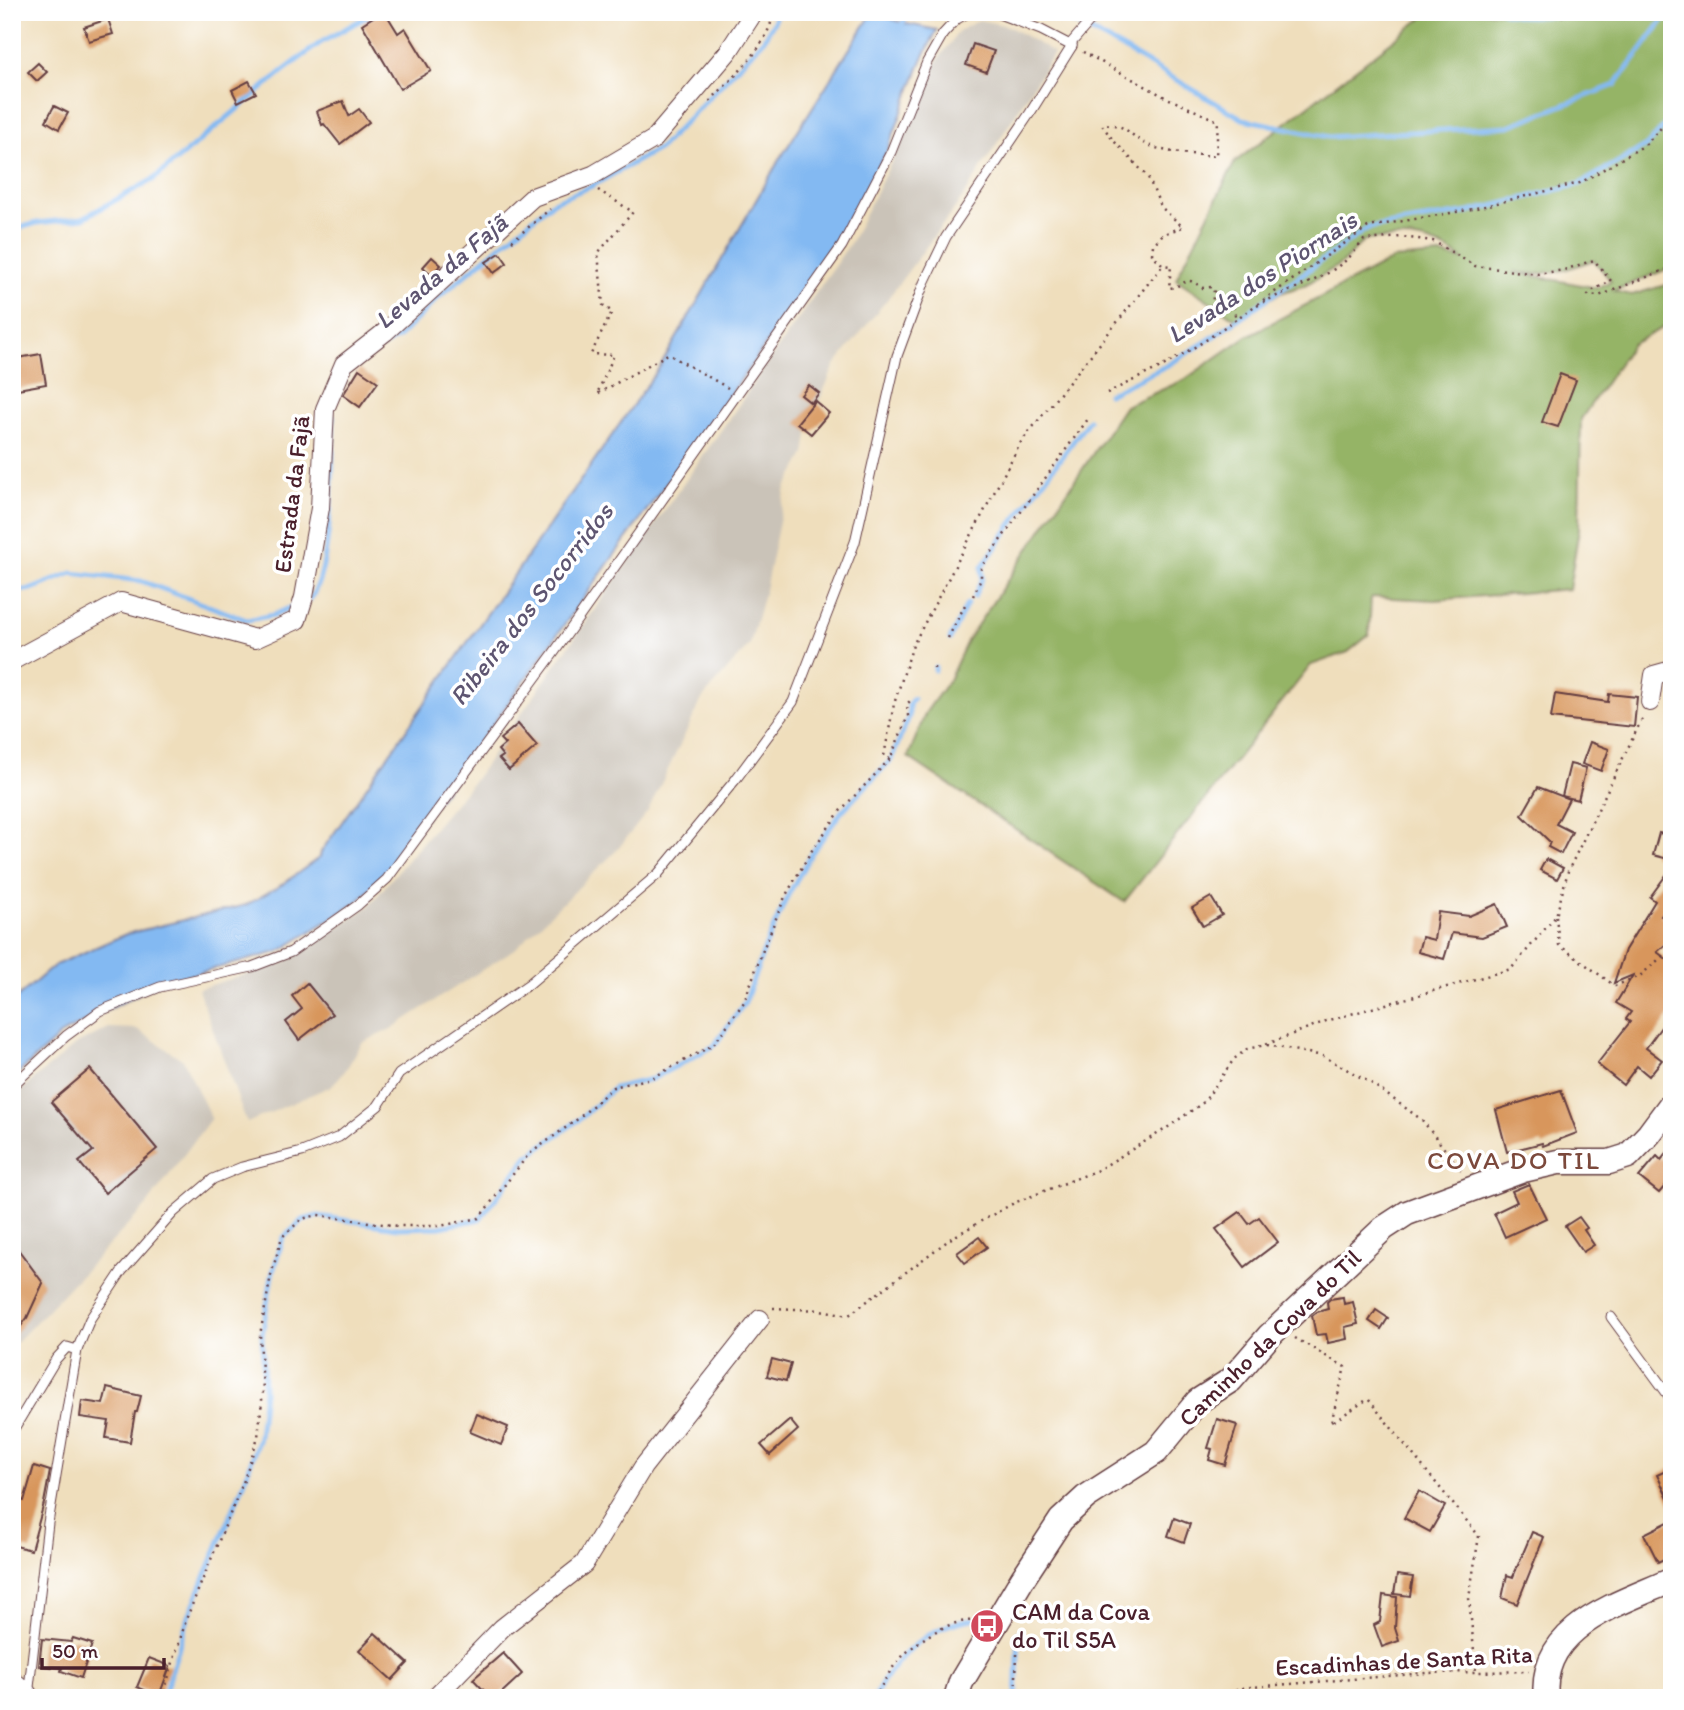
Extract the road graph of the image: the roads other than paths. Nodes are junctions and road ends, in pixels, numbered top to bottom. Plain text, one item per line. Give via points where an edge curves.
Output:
1 (754, 12) edge
2 (969, 12) edge
3 (994, 12) edge
4 (1098, 12) edge
5 (1072, 44) junction
6 (12, 661) edge
7 (1672, 670) edge
8 (1650, 702) road end
9 (12, 1086) edge
10 (1672, 1103) edge
11 (1611, 1317) dead end
12 (760, 1320) road end
13 (76, 1350) junction
14 (1672, 1400) edge
15 (12, 1432) edge
16 (1672, 1580) edge
17 (12, 1689) edge
18 (444, 1694) edge
19 (25, 1698) edge
20 (956, 1698) edge
21 (1546, 1698) edge

1 - 6 street, Estrada da Fajã via 728,52 654,139 598,182 533,197 344,364 326,409 320,508 297,620 255,639 121,602
2 - 9 lane via 943,34 927,62 891,152 842,246 387,879 291,952 252,967 160,986 100,1011
3 - 5 lane
4 - 5 lane
5 - 13 lane via 946,237 897,356 855,542 793,702 736,779 658,874 529,984 399,1074 378,1106 339,1137 213,1179 173,1213 122,1271 90,1319
7 - 8 street via 1654,675
10 - 20 street, Caminho da Cova do Til via 1628,1156 1609,1162 1558,1161 1523,1170 1406,1213 1384,1228 1278,1328 1231,1380 1198,1401 1156,1452 1095,1490 1061,1520 961,1682
11 - 14 lane
12 - 18 street via 643,1467 584,1564 502,1628
13 - 15 lane via 67,1347 55,1359
13 - 19 lane
16 - 21 street via 1566,1635 1547,1670
17 - 19 highway

